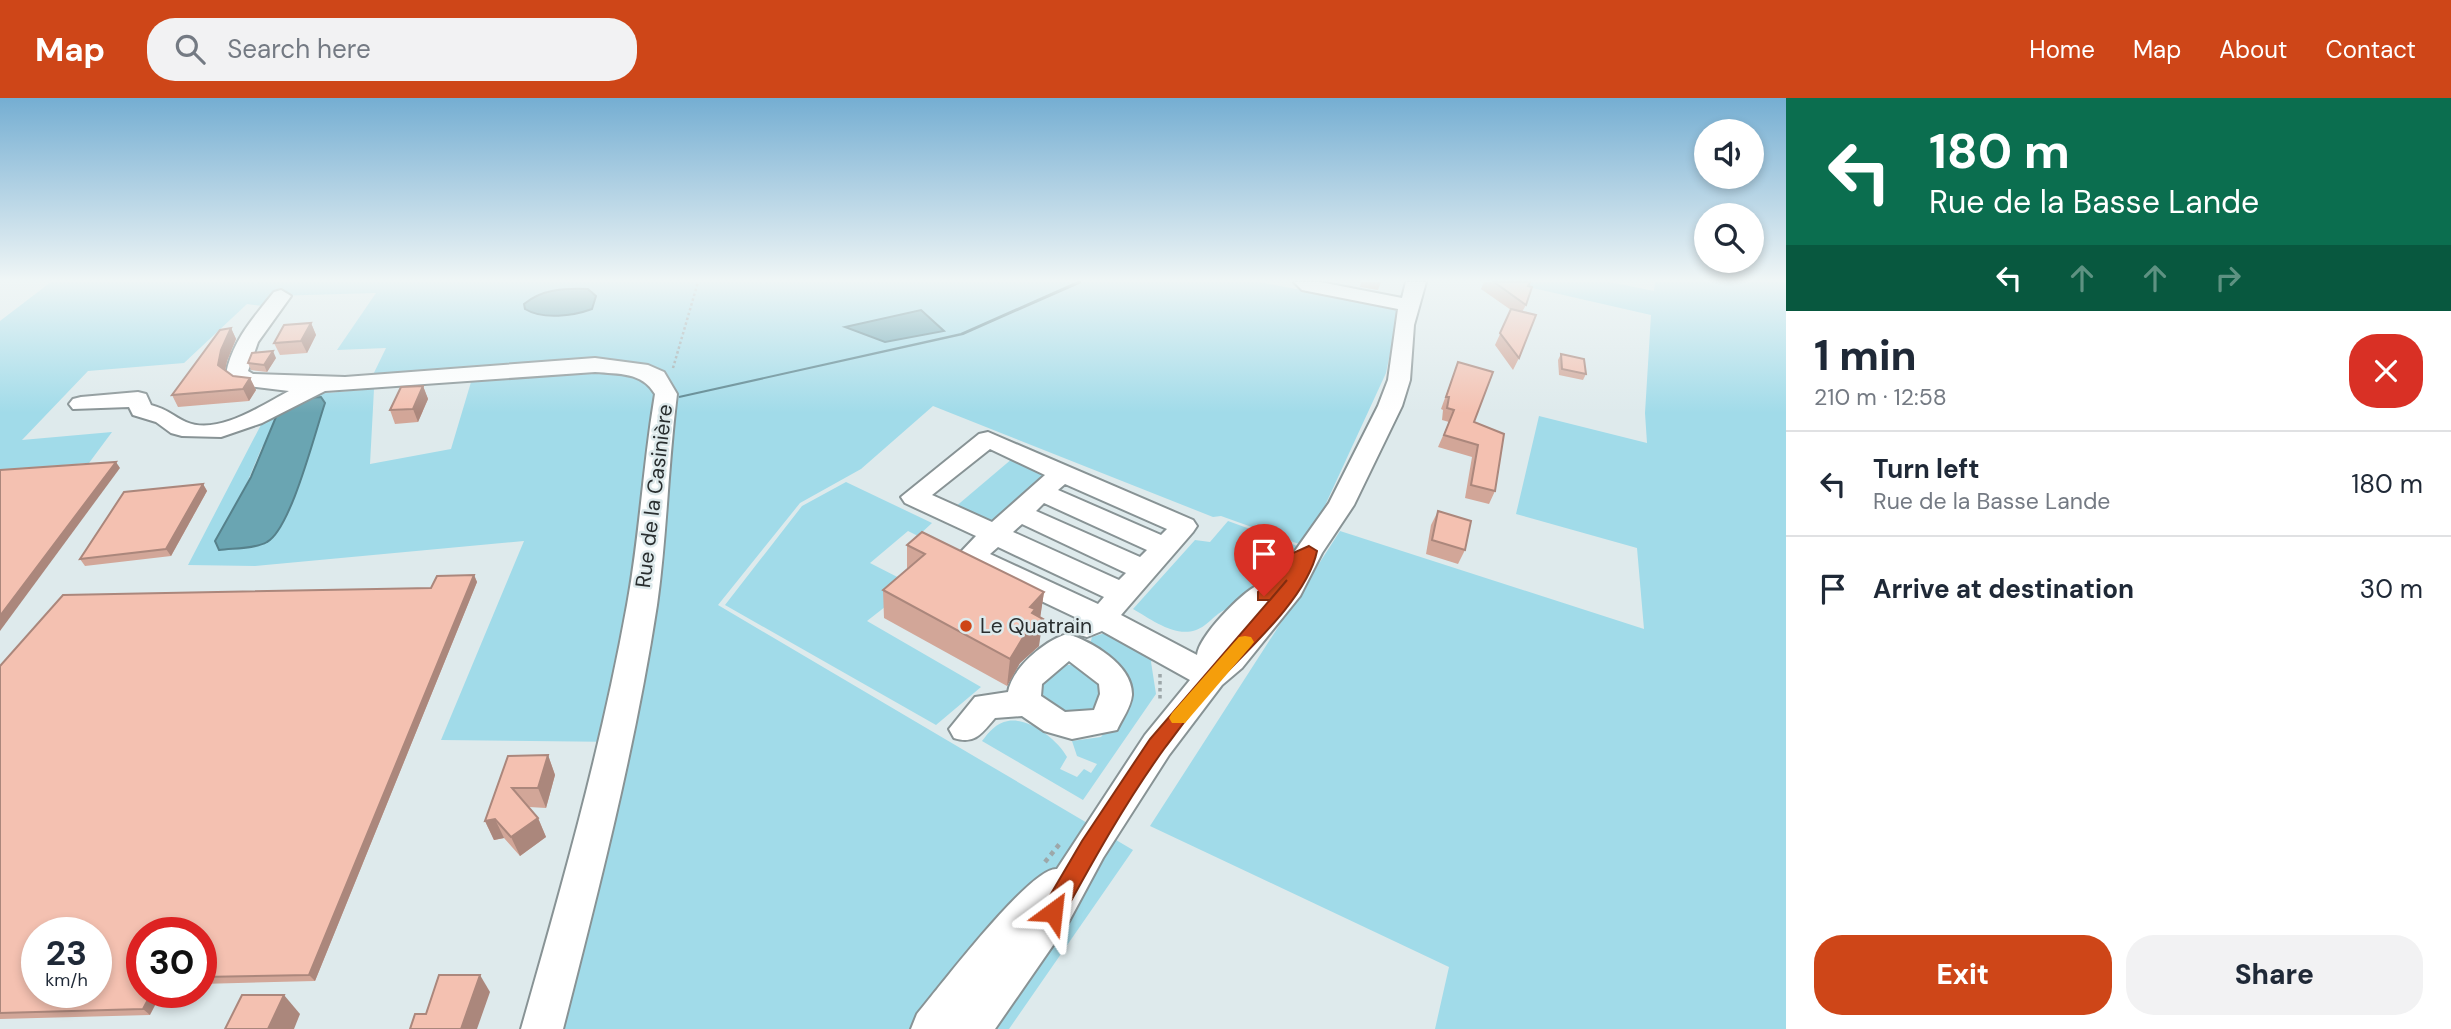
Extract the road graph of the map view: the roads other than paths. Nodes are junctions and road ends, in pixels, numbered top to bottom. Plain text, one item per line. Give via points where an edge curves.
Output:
1 (259, 325) edge
2 (1404, 325) edge
3 (320, 385) junction
4 (80, 404) dead end
5 (1062, 473) junction
6 (1041, 492) junction
7 (1019, 513) junction
8 (995, 534) junction
9 (1164, 547) junction
10 (1144, 570) junction
11 (1123, 594) junction
12 (1102, 618) junction
13 (1067, 645) junction
14 (1211, 677) junction
15 (1028, 703) junction
16 (966, 729) dead end
17 (1077, 843) junction
18 (542, 1029) edge
19 (932, 1029) edge
20 (970, 1029) edge

1 - 3 street, Rue de la Casinière via 237,374 270,384
2 - 14 street via 1399,380 1390,406 1341,505 1290,589 1231,660
3 - 4 street via 263,415 218,430 174,426 166,418 141,410 138,399
3 - 18 street, Rue de la Casinière via 594,365 640,370 656,377 666,394 642,605 613,749
5 - 6 street
5 - 8 street via 988,439 914,497
5 - 9 street via 1184,526
6 - 7 street
6 - 9 street
7 - 8 street
7 - 10 street
8 - 11 street
8 - 12 street via 971,556
9 - 10 street
10 - 11 street
11 - 12 street
12 - 13 street
12 - 14 street
13 - 15 street via 1029,677 1023,690
13 - 15 street via 1107,670 1116,686 1117,704 1105,721 1078,728 1048,720
14 - 17 street
15 - 16 street via 986,706
17 - 19 street
17 - 20 street via 1053,912

